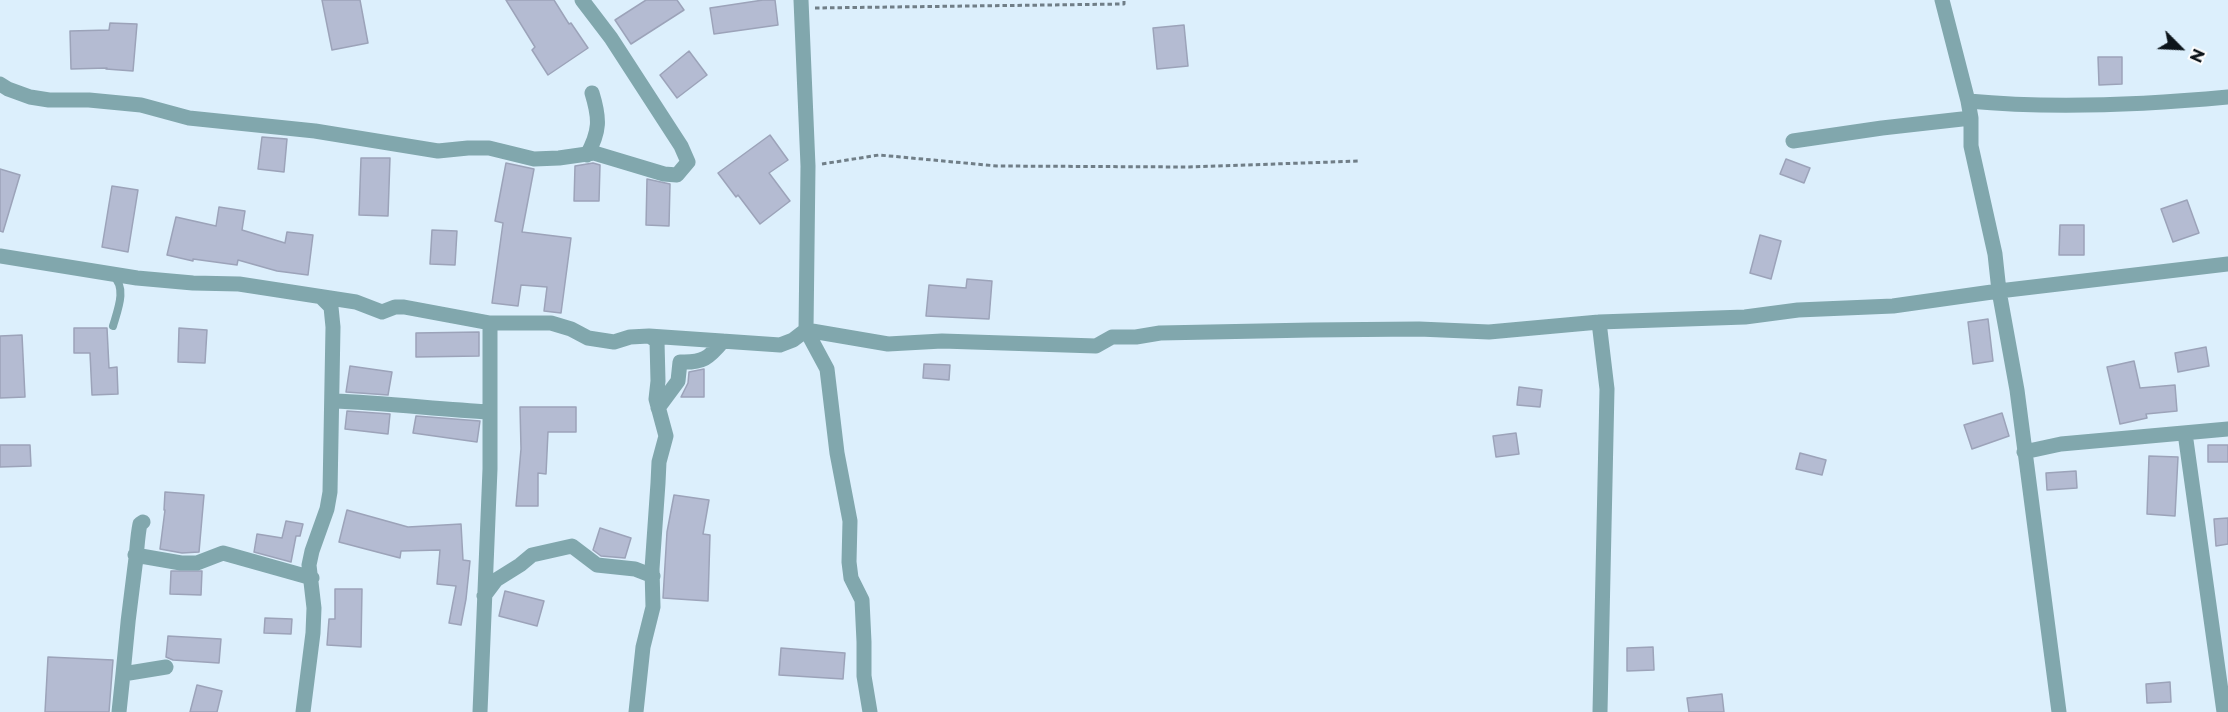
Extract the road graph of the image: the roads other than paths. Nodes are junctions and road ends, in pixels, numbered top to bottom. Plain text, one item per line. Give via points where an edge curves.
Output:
1 (582, 0) edge
2 (1942, 0) edge
3 (801, 4) edge
4 (0, 84) edge
5 (592, 93) dead end
6 (2228, 98) edge
7 (1968, 101) junction
8 (1971, 118) junction
9 (1793, 141) dead end
10 (587, 155) junction
11 (0, 256) edge
12 (2228, 264) edge
13 (112, 274) junction
14 (1999, 291) junction
15 (321, 297) junction
16 (1599, 322) junction
17 (490, 323) junction
18 (113, 326) dead end
19 (806, 330) junction
20 (649, 336) junction
21 (723, 341) junction
22 (333, 401) junction
23 (658, 408) junction
24 (490, 412) junction
25 (2228, 429) edge
26 (2185, 433) junction
27 (2024, 452) junction
28 (143, 522) dead end
29 (135, 555) junction
30 (653, 576) junction
31 (312, 578) junction
32 (484, 596) junction
33 (166, 667) dead end
34 (123, 674) junction
35 (119, 712) edge
36 (303, 712) edge
37 (480, 712) edge
38 (636, 712) edge
39 (870, 712) edge
40 (1600, 712) edge
41 (2059, 712) edge
42 (2224, 712) edge

1 - 10 street via 611,38 688,162 677,175 594,153
2 - 7 street
3 - 19 street via 808,166
4 - 10 street via 30,97 49,100 141,105 189,118 315,131 438,151 489,148 534,159
5 - 10 street via 598,129
6 - 7 street via 2156,104 2009,105
7 - 8 street
8 - 9 street
8 - 14 street via 1971,146 1995,254
11 - 13 street
12 - 14 street
13 - 15 street via 193,284 239,284
13 - 18 lane via 120,281 121,292
14 - 16 street via 1893,306
14 - 27 street
15 - 17 street via 356,302 382,312 404,307
15 - 22 street via 331,307
16 - 19 street via 1489,332 1343,329 1160,333 1112,337 1096,346 942,341 888,344
16 - 40 street via 1607,389
17 - 20 street via 551,323 588,338 614,342
17 - 24 street
19 - 21 street via 780,345
19 - 39 street via 828,369 837,453 850,520 850,570 862,600 864,676
20 - 21 street
20 - 23 street via 657,341
21 - 23 street via 707,358 680,362 678,381
22 - 24 street
22 - 31 street via 330,492 309,565
23 - 30 street via 666,436 659,462
24 - 32 street
25 - 26 street
26 - 27 street via 2061,444
26 - 42 street
27 - 41 street
28 - 29 street
29 - 31 street via 181,563 224,553
29 - 34 street
30 - 32 street via 635,569 597,565 572,546 532,555 496,580
30 - 38 street via 653,607 643,647
31 - 36 street via 313,633
32 - 37 street
33 - 34 street
34 - 35 street

